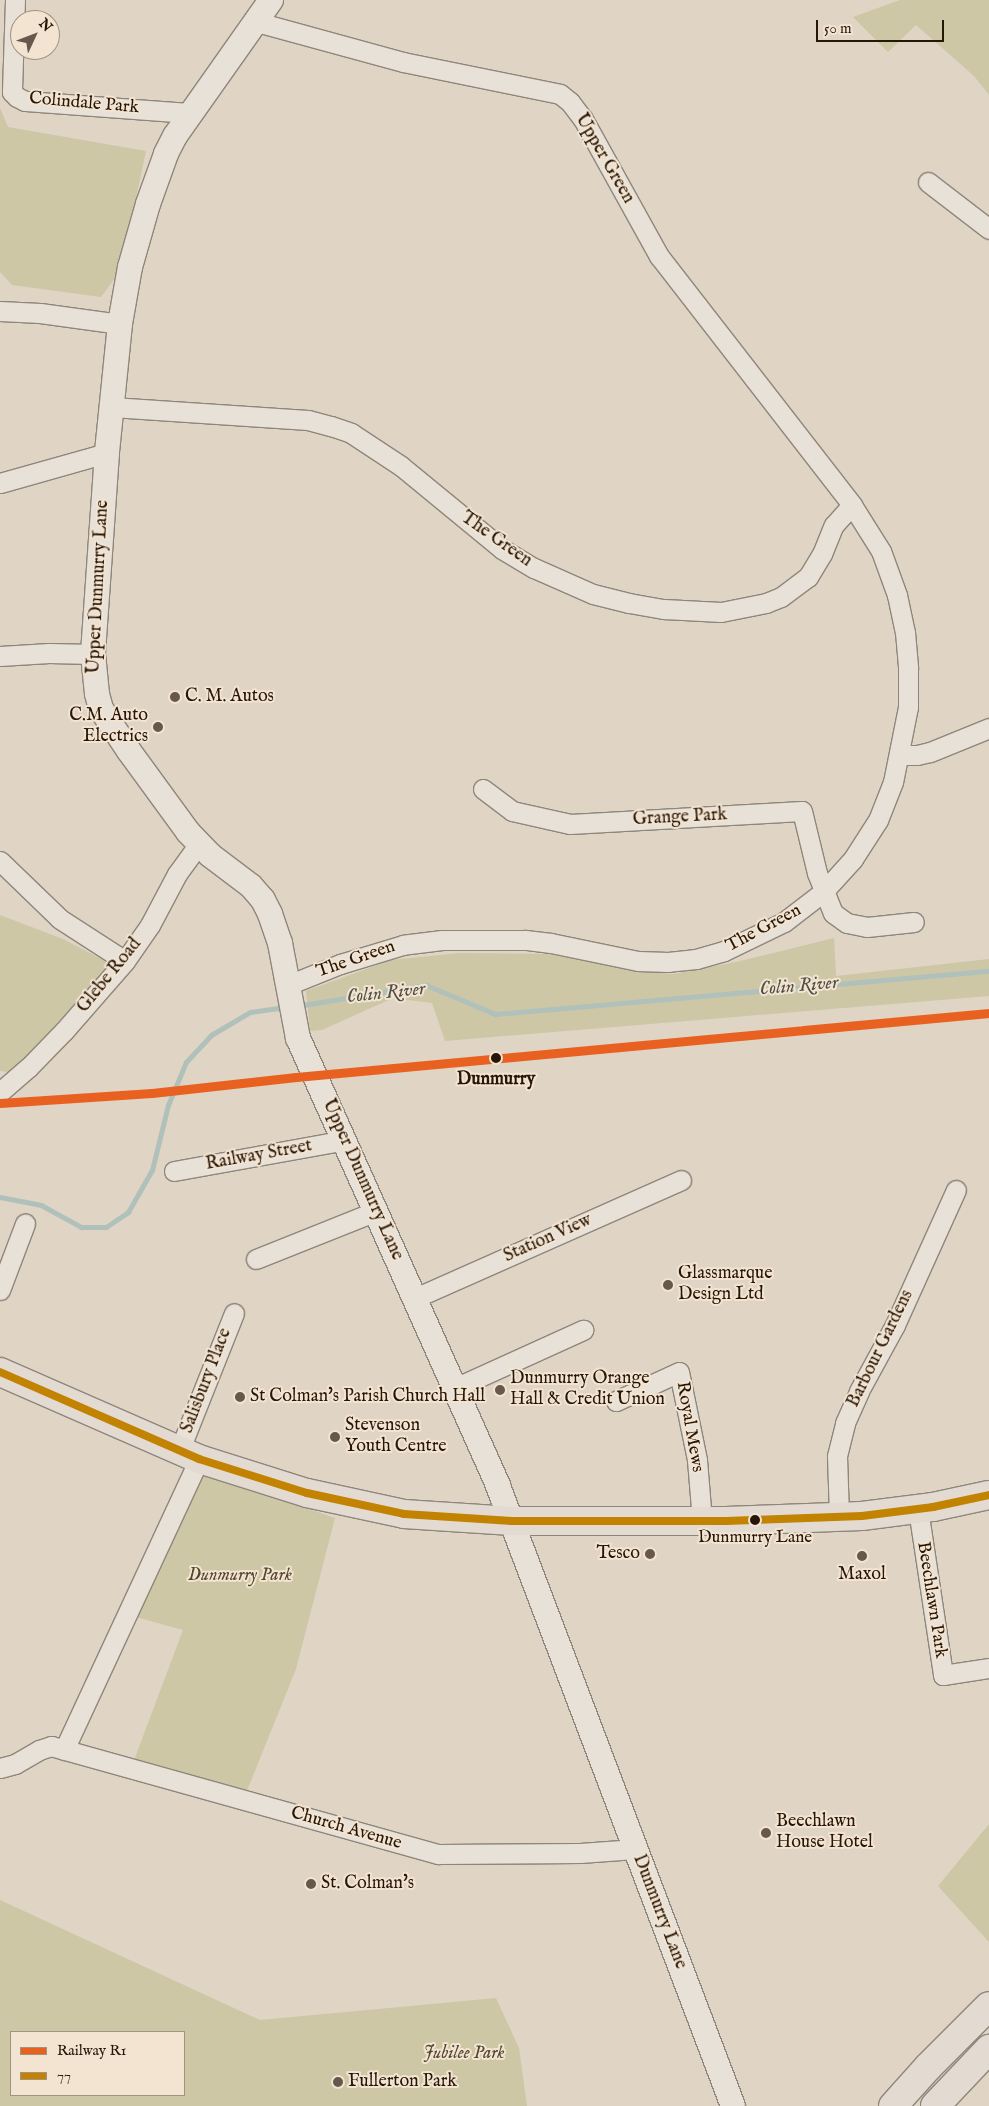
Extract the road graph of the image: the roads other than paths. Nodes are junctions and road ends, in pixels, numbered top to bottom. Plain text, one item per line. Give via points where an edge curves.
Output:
1 (15, 0) edge
2 (271, 0) edge
3 (257, 22) junction
4 (190, 113) junction
5 (928, 182) dead end
6 (989, 229) edge
7 (0, 311) edge
8 (120, 324) junction
9 (112, 407) junction
10 (107, 453) junction
11 (812, 454) joint
12 (0, 483) edge
13 (852, 506) junction
14 (93, 654) junction
15 (0, 656) edge
16 (989, 728) edge
17 (900, 754) junction
18 (483, 789) dead end
19 (199, 844) junction
20 (0, 861) edge
21 (823, 892) junction
22 (914, 922) dead end
23 (125, 961) junction
24 (288, 989) junction
25 (0, 1092) edge
26 (344, 1138) junction
27 (174, 1171) dead end
28 (681, 1180) dead end
29 (956, 1190) dead end
30 (376, 1211) junction
31 (25, 1224) dead end
32 (256, 1259) dead end
33 (0, 1290) edge
34 (415, 1298) junction
35 (234, 1313) dead end
36 (583, 1330) dead end
37 (0, 1372) edge
38 (455, 1388) junction
39 (616, 1401) dead end
40 (190, 1454) junction
41 (989, 1495) edge
42 (918, 1509) junction
43 (839, 1516) junction
44 (512, 1521) junction
45 (702, 1521) junction
46 (989, 1668) edge
47 (64, 1750) junction
48 (0, 1768) edge
49 (635, 1849) junction
50 (989, 2006) edge
51 (989, 2049) edge
52 (733, 2106) edge
53 (893, 2106) edge
54 (936, 2106) edge

1 - 4 street, Colindale Park via 12,92 17,97 25,102
2 - 3 street, Upper Dunmurry Lane
3 - 4 street, Upper Dunmurry Lane
3 - 11 street, Upper Green via 403,62 560,94 583,119 659,256
4 - 8 street, Upper Dunmurry Lane via 166,154 148,204 130,267
5 - 6 street
7 - 8 street
8 - 9 street, Upper Dunmurry Lane
9 - 10 street, Upper Dunmurry Lane
9 - 13 street, The Green via 308,420 331,426 351,434 401,466 502,549 534,568 593,594 664,609 720,612 781,597 808,577 834,525
10 - 12 street
10 - 14 street, Upper Dunmurry Lane
11 - 13 street, The Green
13 - 17 street, The Green via 881,551 897,595 905,632 908,707
14 - 15 street
14 - 19 street, Upper Dunmurry Lane via 93,678 101,709
16 - 17 street via 930,752
17 - 21 street, The Green via 878,820 853,859
18 - 21 street, Grange Park via 512,811 570,824 802,811
19 - 23 street, Glebe Road via 177,874 150,925
19 - 24 street, Upper Dunmurry Lane via 251,886 263,900 280,943
20 - 23 street via 60,920
21 - 22 street via 833,913 856,926
21 - 24 street, The Green via 804,910 753,939 696,959 638,962 551,943 442,940 403,944 379,951 340,964
23 - 25 street, Glebe Road via 28,1068
24 - 26 street, Upper Dunmurry Lane via 295,1026
26 - 27 street, Railway Street
26 - 30 street, Upper Dunmurry Lane
28 - 34 street, Station View
29 - 43 street, Barbour Gardens via 895,1325 845,1423 838,1456
30 - 32 street
30 - 34 street, Upper Dunmurry Lane
31 - 33 street
34 - 38 street, Upper Dunmurry Lane
35 - 40 street, Salisbury Place
36 - 38 street
37 - 40 main road
38 - 44 street, Upper Dunmurry Lane
39 - 45 street, Royal Mews via 679,1372 696,1460
40 - 44 main road via 307,1494 358,1506 404,1514
40 - 47 street
41 - 42 main road
42 - 43 main road
42 - 46 street, Beechlawn Park via 943,1675
43 - 45 main road
44 - 45 main road
44 - 49 street, Dunmurry Lane
47 - 48 street, Church Avenue via 51,1746
47 - 49 street, Church Avenue via 438,1854 580,1853
49 - 52 street, Dunmurry Lane
50 - 53 main road
51 - 54 main road

